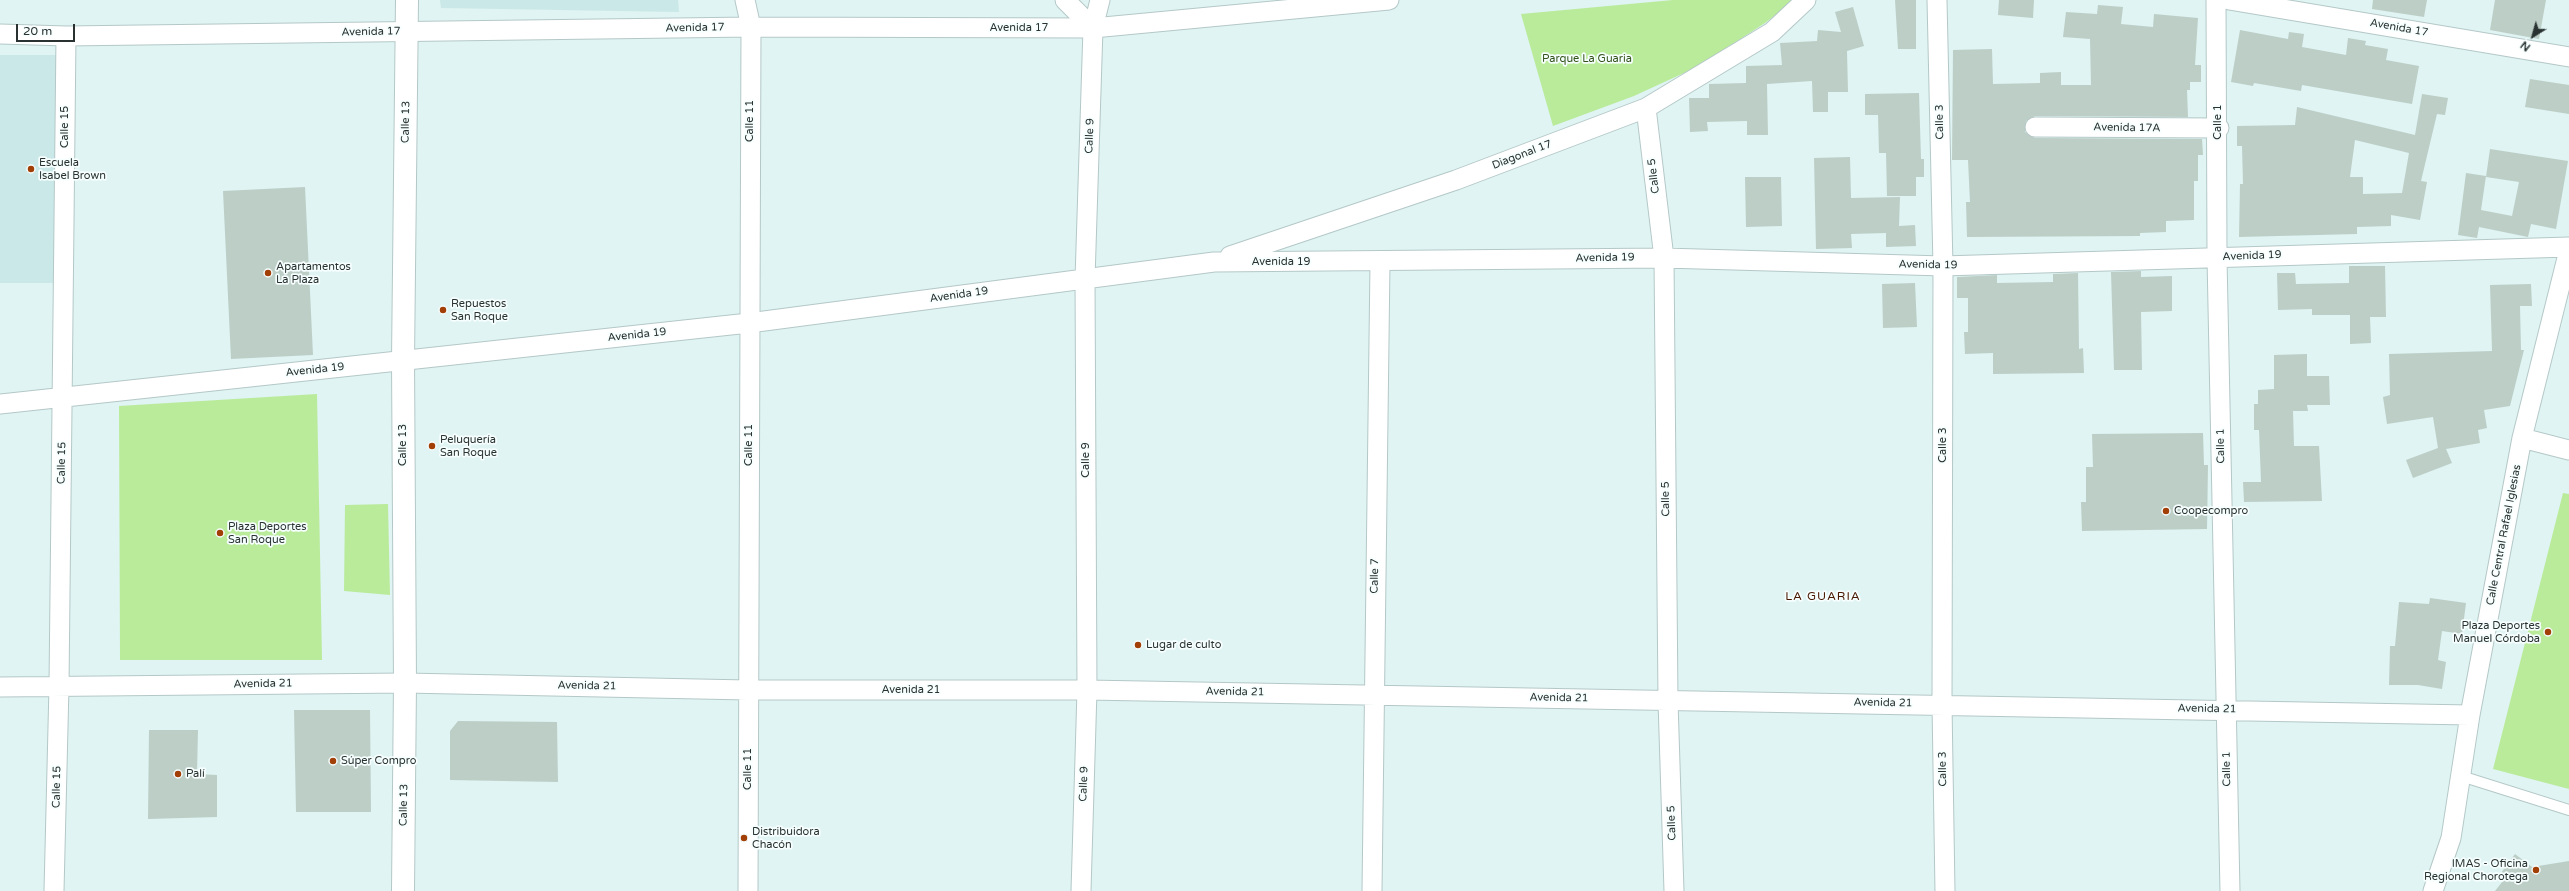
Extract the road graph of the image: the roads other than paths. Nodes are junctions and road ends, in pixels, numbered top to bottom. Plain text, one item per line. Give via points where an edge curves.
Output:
1 (407, 0) edge
2 (745, 0) edge
3 (1065, 0) edge
4 (1100, 0) edge
5 (1389, 0) edge
6 (1806, 0) edge
7 (1937, 0) edge
8 (2216, 0) edge
9 (2229, 0) edge
10 (751, 27) junction
11 (1093, 28) junction
12 (407, 31) junction
13 (0, 34) edge
14 (66, 36) junction
15 (2569, 57) edge
16 (1646, 108) junction
17 (2035, 127) dead end
18 (2218, 128) junction
19 (2569, 247) edge
20 (2569, 250) edge
21 (1664, 258) junction
22 (2218, 258) junction
23 (1214, 262) junction
24 (1380, 262) junction
25 (1943, 266) junction
26 (1085, 279) junction
27 (749, 323) junction
28 (403, 360) junction
29 (63, 397) junction
30 (0, 404) edge
31 (2522, 438) junction
32 (2569, 450) edge
33 (405, 683) junction
34 (59, 686) junction
35 (0, 687) edge
36 (748, 690) junction
37 (1087, 690) junction
38 (1373, 695) junction
39 (1668, 701) junction
40 (1942, 704) junction
41 (2226, 709) junction
42 (2470, 715) junction
43 (2461, 776) junction
44 (2569, 810) edge
45 (54, 891) edge
46 (403, 891) edge
47 (748, 891) edge
48 (1081, 891) edge
49 (1372, 891) edge
50 (1674, 891) edge
51 (1945, 891) edge
52 (2230, 891) edge
53 (2433, 891) edge

1 - 12 street, Calle 13
2 - 10 street, Calle 11
3 - 11 street
4 - 11 street, Calle 9
5 - 11 street, Avenida 17
6 - 16 street, Diagonal 17 via 1772,32
7 - 25 street, Calle 3
8 - 18 street, Calle 1
9 - 15 street, Avenida 17
10 - 11 street, Avenida 17
10 - 12 street, Avenida 17
10 - 27 street, Calle 11
11 - 26 street, Calle 9
12 - 14 street, Avenida 17
12 - 28 street, Calle 13
13 - 14 street, Avenida 17
14 - 29 street, Calle 15
16 - 21 street, Calle 5
16 - 23 street, Diagonal 17 via 1456,180
17 - 18 street, Avenida 17A
18 - 22 street, Calle 1
19 - 22 street, Avenida 19
20 - 31 street, Calle Central Rafael Iglesias
21 - 24 street, Avenida 19
21 - 25 street, Avenida 19
21 - 39 street, Calle 5
22 - 25 street, Avenida 19
22 - 41 street, Calle 1
23 - 24 street, Avenida 19
23 - 26 street, Avenida 19
24 - 38 street, Calle 7
25 - 40 street, Calle 3
26 - 27 street, Avenida 19
26 - 37 street, Calle 9
27 - 28 street, Avenida 19
27 - 36 street, Calle 11
28 - 29 street, Avenida 19
28 - 33 street, Calle 13
29 - 30 street, Avenida 19
29 - 34 street, Calle 15
31 - 32 street
31 - 42 street, Calle Central Rafael Iglesias
33 - 34 street, Avenida 21
33 - 36 street, Avenida 21
33 - 46 street, Calle 13
34 - 35 street, Avenida 21
34 - 45 street, Calle 15
36 - 37 street, Avenida 21
36 - 47 street, Calle 11
37 - 38 street, Avenida 21
37 - 48 street, Calle 9
38 - 39 street, Avenida 21
38 - 49 street, Calle 7
39 - 40 street, Avenida 21
39 - 50 street, Calle 5
40 - 41 street, Avenida 21
40 - 51 street, Calle 3
41 - 42 street, Avenida 21
41 - 52 street, Calle 1
42 - 43 street, Calle Central Rafael Iglesias
43 - 44 lane
43 - 53 street, Calle Central Rafael Iglesias via 2451,838

